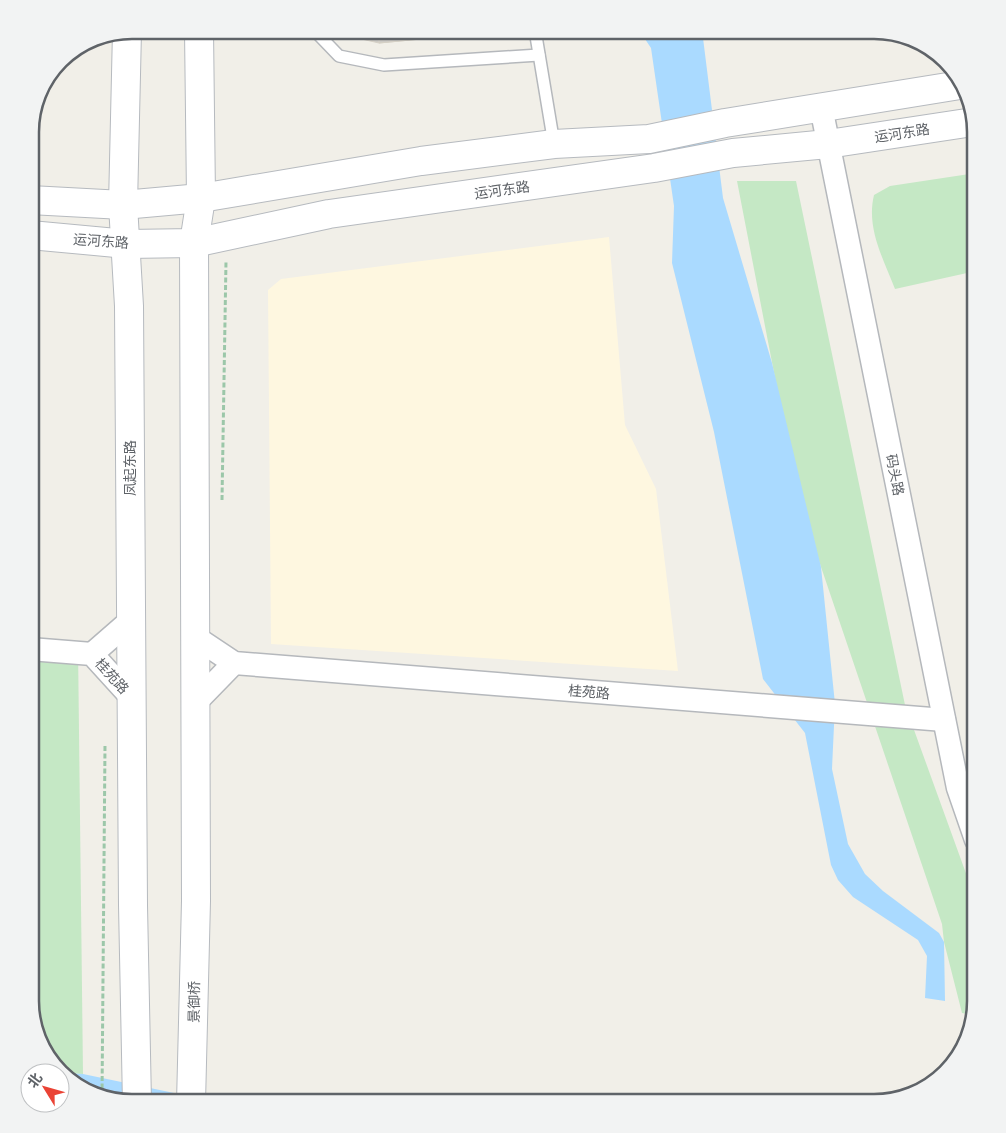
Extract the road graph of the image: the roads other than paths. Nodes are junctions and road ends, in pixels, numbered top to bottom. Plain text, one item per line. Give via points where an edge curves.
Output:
1 (127, 39) edge
2 (199, 39) edge
3 (323, 39) edge
4 (536, 39) edge
5 (539, 55) junction
6 (955, 86) edge
7 (821, 107) junction
8 (966, 123) edge
9 (554, 144) junction
10 (828, 144) junction
11 (201, 198) junction
12 (39, 200) edge
13 (123, 205) junction
14 (39, 237) edge
15 (194, 243) junction
16 (127, 244) junction
17 (131, 620) junction
18 (196, 637) junction
19 (39, 650) edge
20 (92, 654) junction
21 (234, 663) junction
22 (132, 698) junction
23 (196, 702) junction
24 (944, 720) junction
25 (967, 814) edge
26 (137, 1094) edge
27 (191, 1094) edge

1 - 13 main road, 凤起东路
2 - 11 main road
3 - 5 lane via 339,56 384,65
4 - 5 lane
5 - 9 lane
6 - 7 main road
7 - 9 main road via 648,139
7 - 10 street, 码头路
8 - 10 main road, 运河东路
9 - 11 main road via 421,161
10 - 15 main road, 运河东路 via 733,153 654,168 329,214
10 - 24 street, 码头路
11 - 13 main road
11 - 15 main road
12 - 13 main road
13 - 16 main road, 凤起东路
14 - 16 main road, 运河东路
15 - 16 main road, 运河东路
15 - 18 main road
16 - 17 main road, 凤起东路
17 - 20 street, 桂苑路
17 - 22 main road, 凤起东路
18 - 21 street, 桂苑路
18 - 23 main road
19 - 20 street, 桂苑路
20 - 22 street, 桂苑路
21 - 23 street
21 - 24 street, 桂苑路
22 - 26 main road, 凤起东路
23 - 27 main road, 景御桥
24 - 25 street, 码头路 via 958,788

